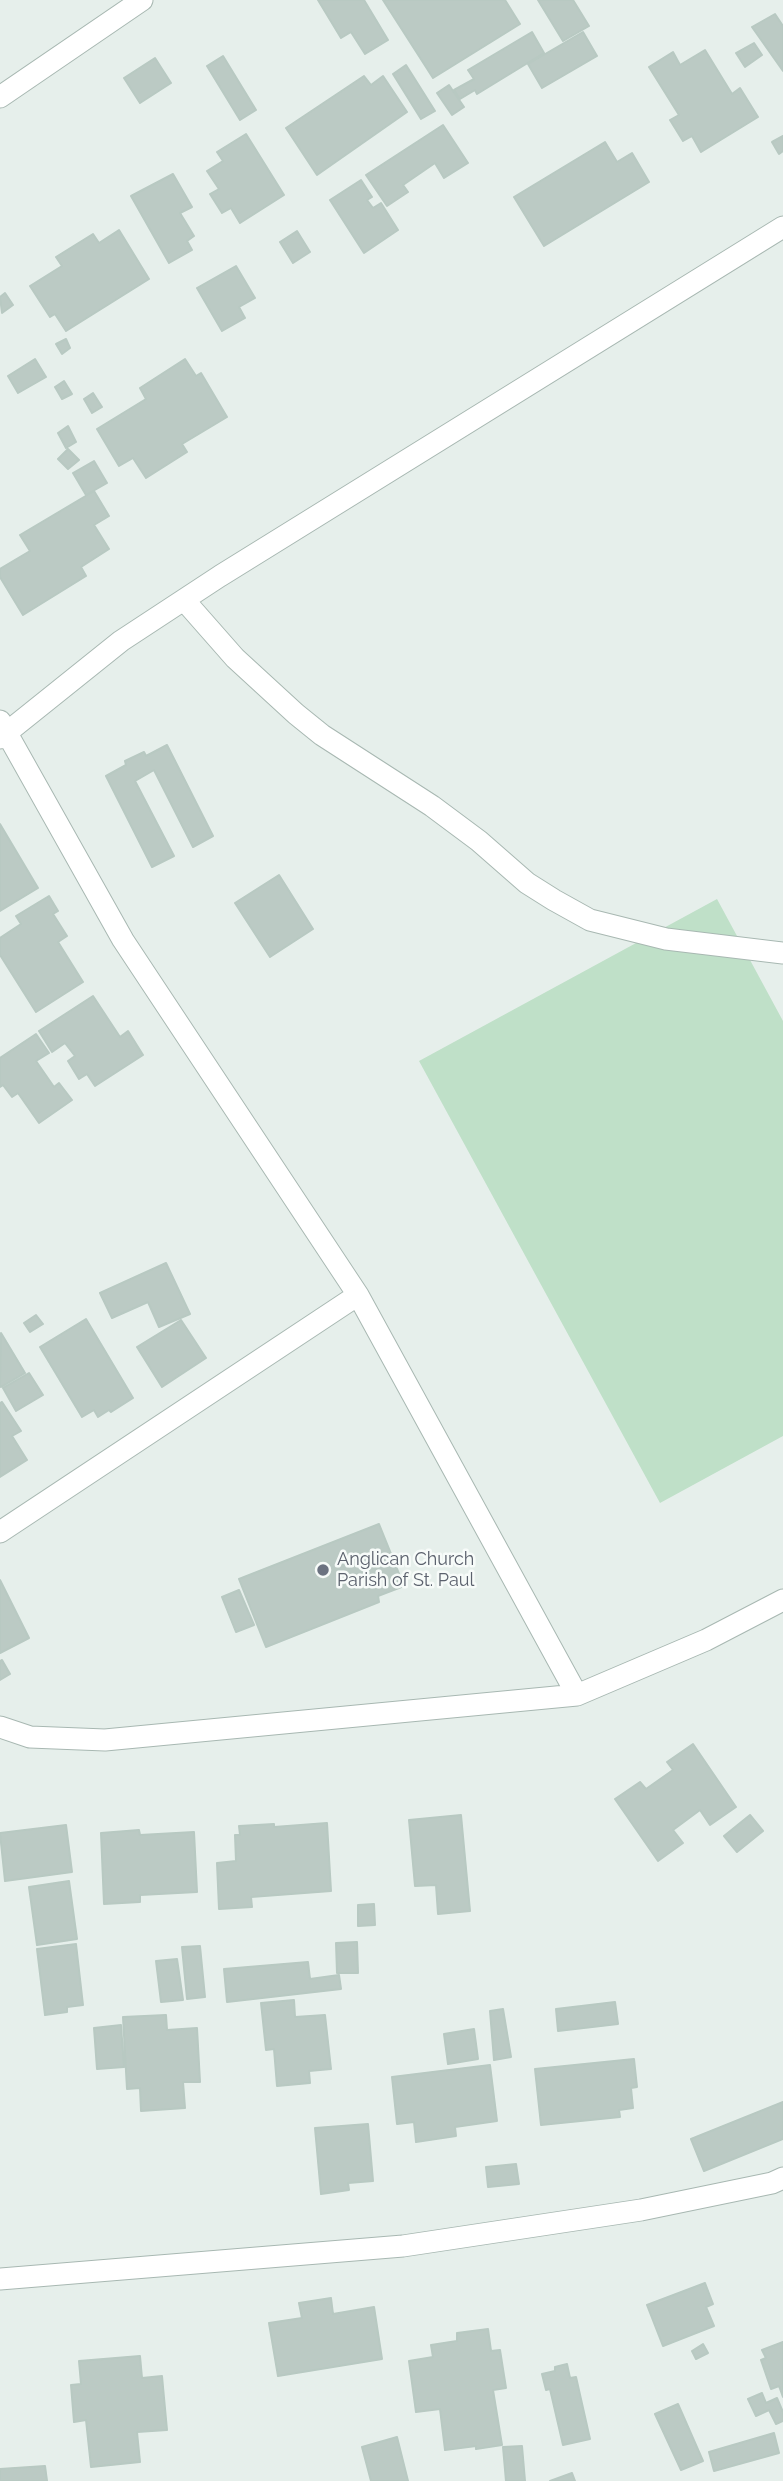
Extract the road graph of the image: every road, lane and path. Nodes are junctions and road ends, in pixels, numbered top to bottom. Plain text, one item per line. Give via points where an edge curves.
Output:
1 (142, 0) edge
2 (0, 97) edge
3 (783, 227) edge
4 (184, 600) junction
5 (2, 730) edge
6 (783, 953) edge
7 (358, 1294) junction
8 (0, 1532) edge
9 (783, 1600) edge
10 (577, 1695) junction
11 (0, 1727) edge
12 (783, 2178) edge
13 (0, 2279) edge

1 - 2 street
3 - 4 street
4 - 5 street
4 - 6 street via 235,658 296,715 432,806 554,900 590,920 666,939
5 - 7 street via 123,940
7 - 8 street
7 - 10 street
9 - 10 street via 706,1640
10 - 11 street via 105,1740 30,1737
12 - 13 street via 641,2210 403,2246

